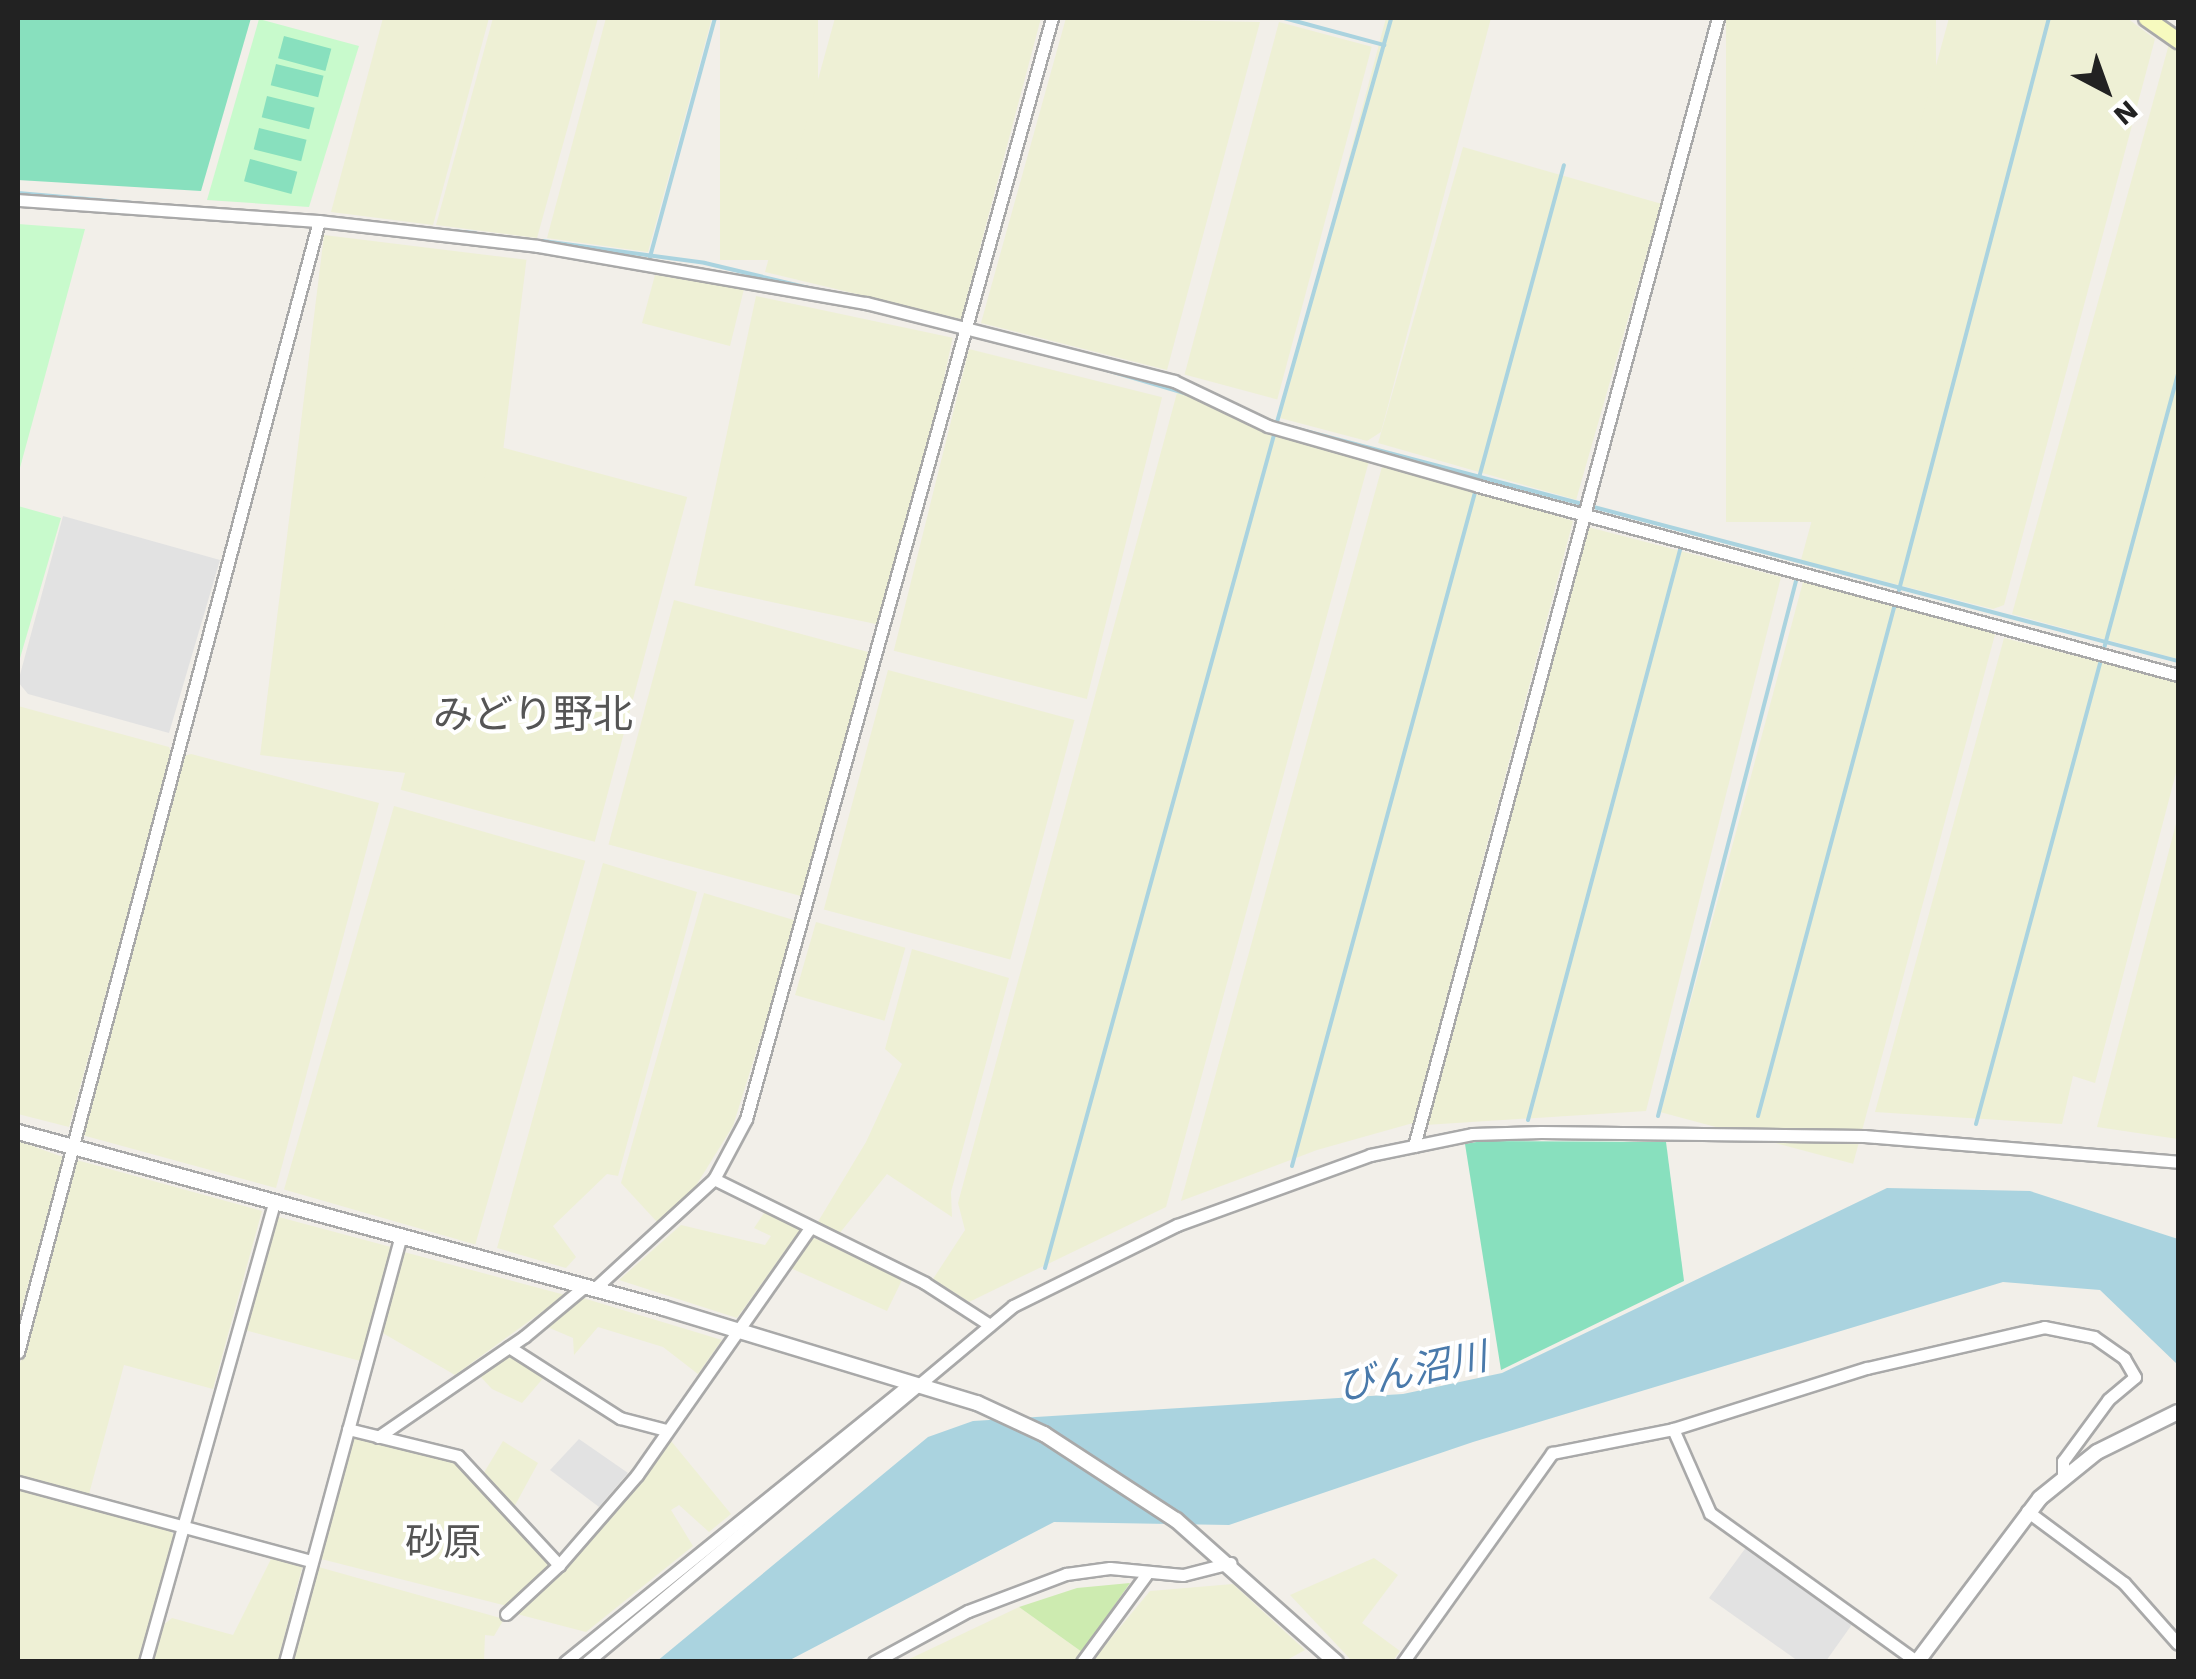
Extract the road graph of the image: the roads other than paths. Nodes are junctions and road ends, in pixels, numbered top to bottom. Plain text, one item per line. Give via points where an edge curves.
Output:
1 (1052, 18) edge
2 (1718, 18) edge
3 (2146, 18) edge
4 (2178, 40) edge
5 (18, 200) edge
6 (319, 221) junction
7 (965, 329) junction
8 (1584, 515) junction
9 (2178, 675) edge
10 (18, 1132) edge
11 (72, 1146) junction
12 (1414, 1146) junction
13 (2178, 1162) edge
14 (714, 1179) junction
15 (276, 1201) junction
16 (810, 1228) junction
17 (401, 1236) junction
18 (590, 1287) junction
19 (990, 1325) junction
20 (733, 1331) junction
21 (509, 1347) junction
22 (18, 1352) edge
23 (915, 1385) junction
24 (2178, 1412) edge
25 (348, 1429) junction
26 (1673, 1429) junction
27 (666, 1430) junction
28 (378, 1436) junction
29 (2063, 1478) junction
30 (18, 1482) edge
31 (2027, 1511) junction
32 (184, 1523) junction
33 (311, 1561) junction
34 (1230, 1563) junction
35 (559, 1565) junction
36 (1146, 1574) junction
37 (506, 1614) dead end
38 (2178, 1644) edge
39 (145, 1662) edge
40 (285, 1662) edge
41 (566, 1662) edge
42 (587, 1662) edge
43 (874, 1662) edge
44 (1082, 1662) edge
45 (1336, 1662) edge
46 (1403, 1662) edge
47 (1917, 1662) edge

1 - 7 street
2 - 8 street
3 - 4 main road
5 - 6 street
6 - 7 street via 648,261
6 - 11 street
7 - 8 street via 1174,381 1268,426
7 - 14 street via 808,916 746,1120
8 - 9 street
8 - 12 street
10 - 11 street
11 - 15 street
11 - 22 street
12 - 13 street via 1487,1133 1864,1136
12 - 19 street via 1325,1170 1177,1225 1020,1302
14 - 16 street
14 - 18 street
15 - 17 street
15 - 32 street
16 - 19 street via 925,1283
16 - 20 street
17 - 18 street
17 - 25 street
18 - 20 street
18 - 21 street
19 - 23 street
20 - 23 street
20 - 27 street
21 - 27 street via 620,1418
21 - 28 street
23 - 34 street via 977,1403 1080,1456
23 - 41 street
23 - 42 street
24 - 29 street
25 - 28 street
25 - 33 street
26 - 29 street via 1867,1368 2025,1330 2062,1328 2110,1346 2135,1377 2074,1445 2063,1461
26 - 46 street via 1552,1453
26 - 47 street via 1710,1514
27 - 35 street via 637,1475
28 - 35 street via 458,1456
29 - 31 street
30 - 32 street
31 - 38 street via 2124,1582
31 - 47 street
32 - 33 street
32 - 39 street
33 - 40 street
34 - 36 street via 1194,1574
34 - 45 street
35 - 37 street
36 - 43 street via 1110,1568 1040,1582 968,1611
36 - 44 street

